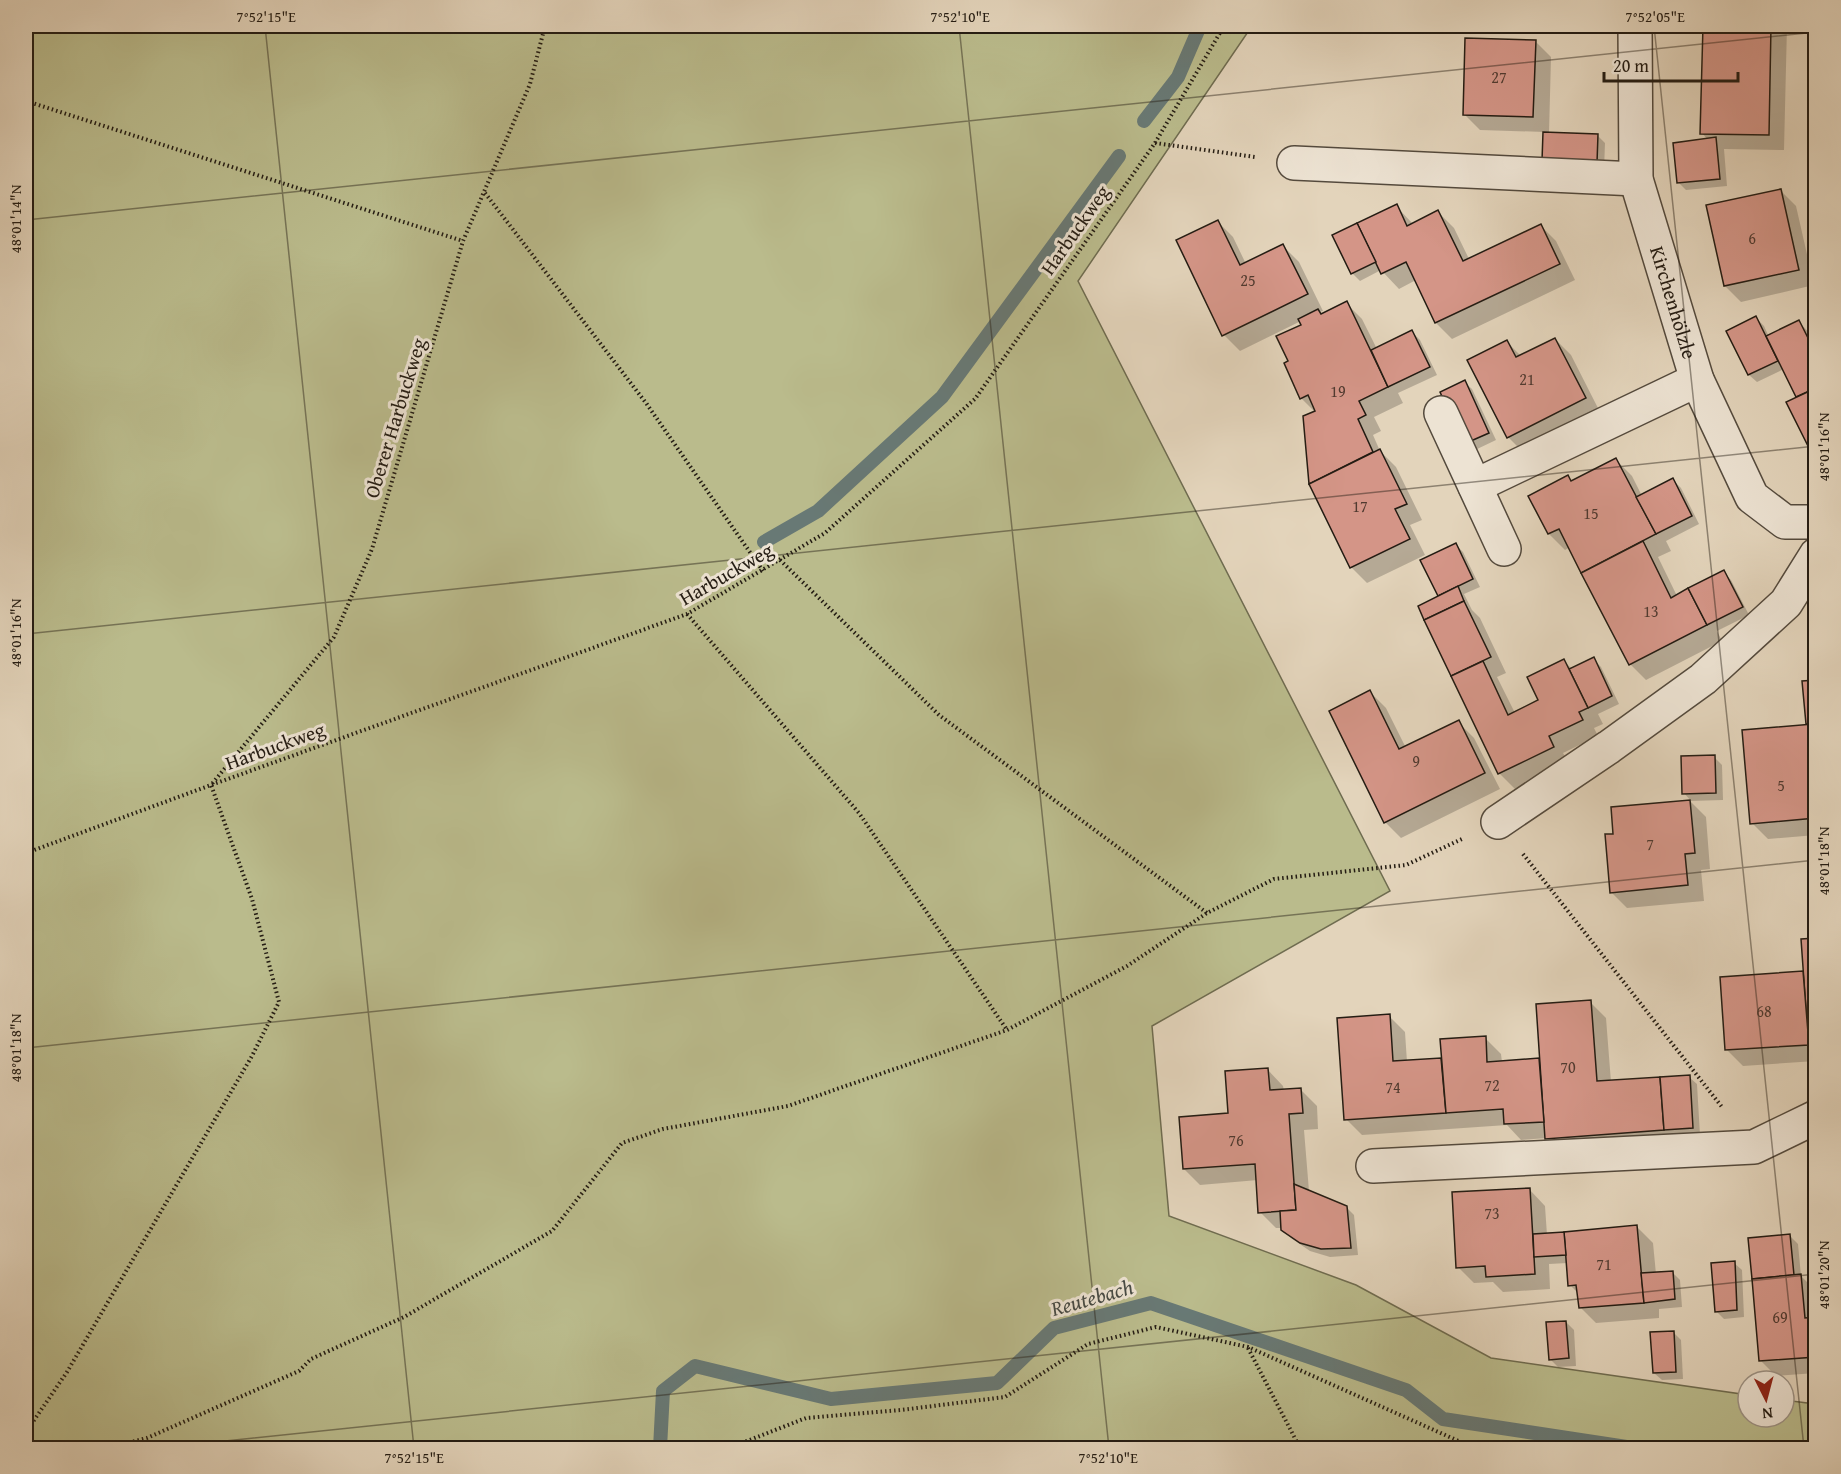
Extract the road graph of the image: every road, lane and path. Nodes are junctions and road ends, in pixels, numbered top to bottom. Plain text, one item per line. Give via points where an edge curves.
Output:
1 (545, 26) edge
2 (1224, 26) edge
3 (1635, 26) edge
4 (26, 101) edge
5 (1155, 143) junction
6 (1294, 163) joint
7 (1636, 178) junction
8 (485, 193) junction
9 (463, 241) junction
10 (1697, 380) junction
11 (1441, 413) dead end
12 (1475, 486) junction
13 (1815, 522) edge
14 (1504, 549) dead end
15 (1815, 555) edge
16 (780, 560) junction
17 (763, 571) junction
18 (687, 614) junction
19 (211, 785) junction
20 (1498, 822) junction
21 (26, 853) edge
22 (1208, 913) junction
23 (1007, 1030) junction
24 (1815, 1118) edge
25 (1754, 1147) junction
26 (1373, 1166) dead end
27 (1248, 1347) junction
28 (26, 1432) edge
29 (107, 1449) edge
30 (729, 1449) edge
31 (1300, 1449) edge
32 (1496, 1449) edge

1 - 8 path, Oberer Harbuckweg via 530,84
2 - 5 path, Harbuckweg
3 - 7 street, Kirchenhölzle
4 - 9 path
5 - 6 path
5 - 16 path, Harbuckweg via 975,399 825,533
6 - 7 street
7 - 10 street, Kirchenhölzle
8 - 9 path, Oberer Harbuckweg
8 - 17 path via 646,403
9 - 19 path, Oberer Harbuckweg via 372,549 334,637
10 - 12 street
10 - 13 street, Kirchenhölzle via 1752,497 1785,522
11 - 12 street
12 - 14 street
15 - 20 street via 1786,603 1703,679
16 - 17 path, Harbuckweg
16 - 22 path via 939,715
17 - 18 path, Harbuckweg
18 - 19 path, Harbuckweg
18 - 23 path via 859,813
19 - 21 path, Harbuckweg
19 - 28 path via 252,899 279,1002 252,1056 73,1361
20 - 22 path via 1406,866 1274,879
20 - 25 path
22 - 23 path via 1127,966
23 - 29 path via 788,1106 663,1129 622,1143 552,1231 404,1317 312,1359 299,1371 147,1438
24 - 25 street
25 - 26 street
27 - 30 path via 1156,1327 1088,1344 1005,1397 806,1418
27 - 31 path
27 - 32 path via 1463,1443

